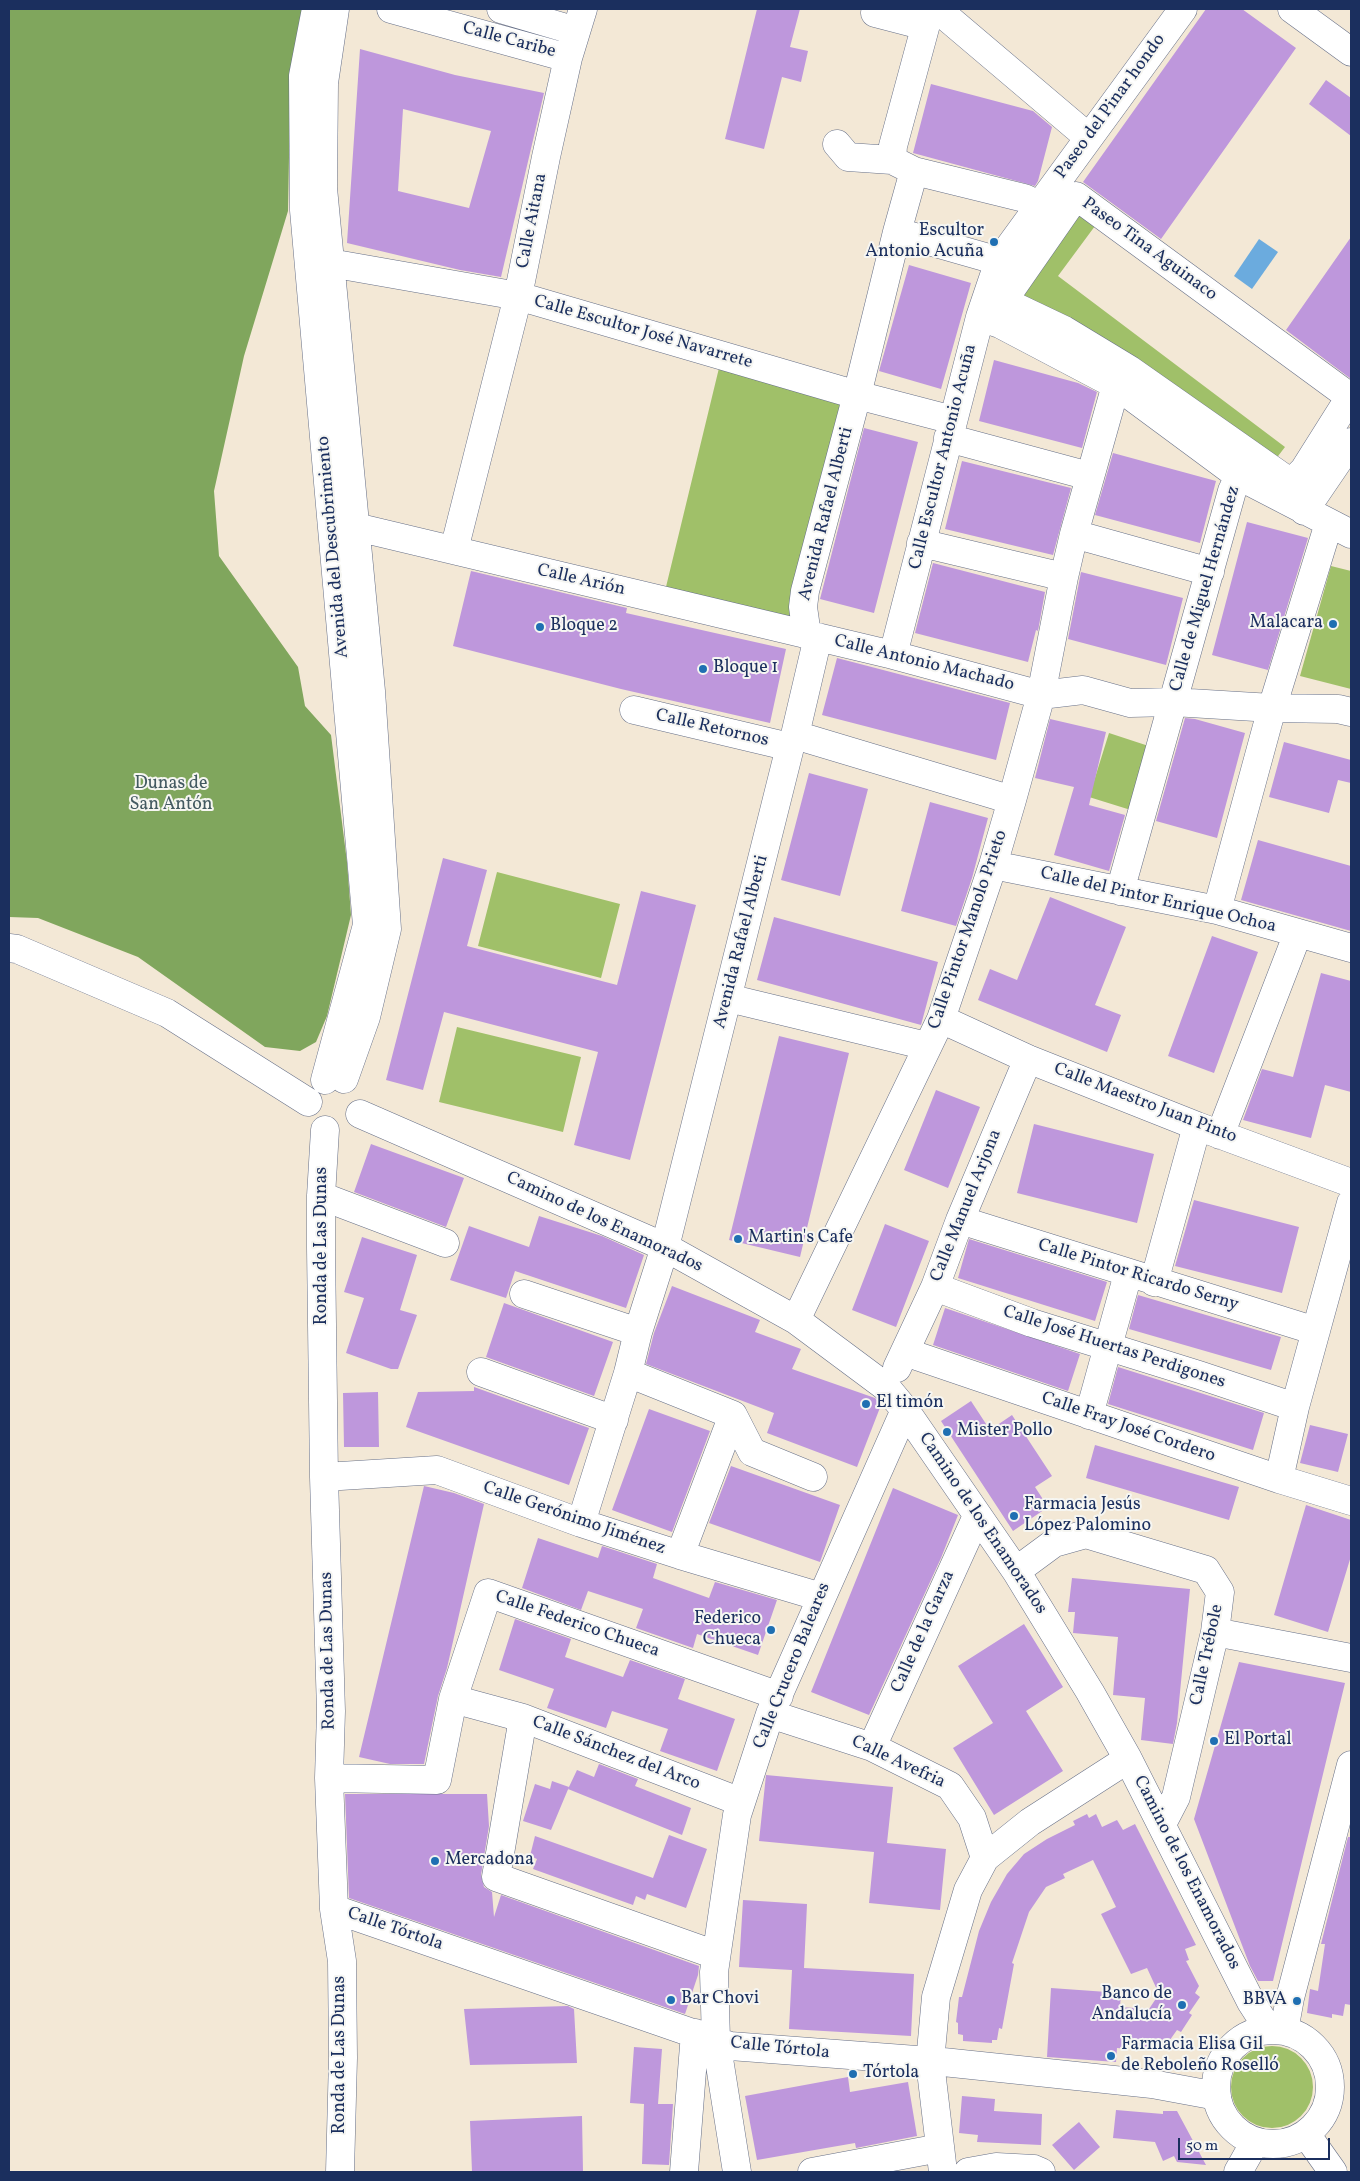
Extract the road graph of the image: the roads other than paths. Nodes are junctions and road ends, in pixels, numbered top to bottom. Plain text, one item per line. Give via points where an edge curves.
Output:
1 (316, 9) edge
2 (335, 9) edge
3 (392, 9) edge
4 (501, 9) edge
5 (1183, 9) edge
6 (1292, 9) edge
7 (875, 12) dead end
8 (931, 14) edge
9 (579, 20) edge
10 (1351, 50) edge
11 (568, 58) junction
12 (1088, 137) junction
13 (837, 144) dead end
14 (903, 165) junction
15 (1039, 205) junction
16 (897, 232) junction
17 (999, 261) junction
18 (330, 263) junction
19 (518, 296) junction
20 (980, 317) junction
21 (1116, 386) junction
22 (857, 395) junction
23 (951, 429) junction
24 (1351, 442) edge
25 (1304, 470) joint
26 (1089, 476) junction
27 (1239, 476) junction
28 (1304, 511) junction
29 (356, 527) junction
30 (1340, 529) edge
31 (1074, 534) junction
32 (921, 544) junction
33 (454, 550) junction
34 (1210, 572) junction
35 (1064, 577) junction
36 (812, 636) junction
37 (893, 655) junction
38 (1041, 695) junction
39 (1173, 702) junction
40 (1272, 708) junction
41 (634, 710) dead end
42 (1351, 712) edge
43 (792, 741) junction
44 (1012, 800) junction
45 (993, 865) junction
46 (1120, 890) junction
47 (1217, 910) junction
48 (1298, 933) junction
49 (9, 948) edge
50 (1351, 948) edge
51 (728, 998) junction
52 (941, 1019) junction
53 (927, 1046) junction
54 (1028, 1059) junction
55 (334, 1080) junction
56 (308, 1102) junction
57 (360, 1114) junction
58 (325, 1130) junction
59 (1208, 1130) junction
60 (1351, 1182) edge
61 (321, 1196) junction
62 (1351, 1203) edge
63 (960, 1220) junction
64 (445, 1242) dead end
65 (665, 1247) junction
66 (1128, 1274) junction
67 (1154, 1282) junction
68 (934, 1287) junction
69 (524, 1294) dead end
70 (796, 1320) junction
71 (1316, 1331) junction
72 (638, 1332) junction
73 (1108, 1346) junction
74 (905, 1352) junction
75 (481, 1372) dead end
76 (628, 1373) junction
77 (886, 1387) junction
78 (1295, 1407) junction
79 (905, 1410) junction
80 (733, 1415) junction
81 (1088, 1415) junction
82 (614, 1420) junction
83 (324, 1477) junction
84 (813, 1477) dead end
85 (1279, 1479) junction
86 (1351, 1501) edge
87 (977, 1516) junction
88 (581, 1523) junction
89 (680, 1556) junction
90 (1016, 1571) junction
91 (821, 1596) junction
92 (1215, 1632) junction
93 (1351, 1658) edge
94 (453, 1700) junction
95 (775, 1705) junction
96 (523, 1718) junction
97 (872, 1747) junction
98 (1128, 1760) junction
99 (1351, 1765) edge
100 (329, 1778) junction
101 (742, 1802) junction
102 (1162, 1824) junction
103 (1340, 1852) edge
104 (985, 1858) junction
105 (334, 1910) junction
106 (716, 1955) junction
107 (1276, 2030) junction
108 (706, 2037) junction
109 (930, 2062) junction
110 (1341, 2090) edge
111 (1217, 2096) junction
112 (1306, 2134) junction
113 (1255, 2142) junction
114 (941, 2160) edge
115 (340, 2172) edge
116 (684, 2172) edge
117 (737, 2172) edge
118 (812, 2172) edge
119 (968, 2172) edge
120 (1041, 2172) edge
121 (1238, 2172) edge
122 (1333, 2172) edge

1 - 55 street, Avenida del Descubrimiento via 303,76 304,210 367,925
2 - 18 street, Avenida del Descubrimiento via 324,83 323,188
3 - 11 street, Calle Caribe
4 - 9 street, Calle Caribe
5 - 12 street, Paseo del Pinar hondo
6 - 10 street
7 - 8 street
8 - 12 street
8 - 14 street, Avenida Rafael Alberti via 893,146
9 - 11 street, Calle Aitana
11 - 19 street, Calle Aitana
12 - 15 street, Paseo del Pinar hondo
13 - 14 street via 848,157
14 - 15 street
14 - 16 street, Avenida Rafael Alberti
15 - 17 street, Paseo del Pinar hondo
16 - 17 street
16 - 22 street, Avenida Rafael Alberti
17 - 20 street, Calle Escultor Antonio Acuña
18 - 19 street, Calle Escultor José Navarrete
18 - 29 street, Avenida del Descubrimiento
19 - 22 street, Calle Escultor José Navarrete
19 - 33 street, Calle Aitana
20 - 21 street via 1000,324
20 - 23 street, Calle Escultor Antonio Acuña
21 - 26 street, Calle Pintor Manolo Prieto
21 - 27 street
22 - 23 street, Calle Escultor José Navarrete
22 - 36 street, Avenida Rafael Alberti via 803,607
23 - 26 street, Calle Escultor José Navarrete
23 - 32 street, Calle Escultor Antonio Acuña
24 - 28 street
25 - 25 street, Paseo Tina Aguinaco via 1293,481 1284,478 1130,370 1064,330 1003,301 1076,196 1350,397
26 - 31 street, Calle Pintor Manolo Prieto
27 - 28 street
27 - 34 street, Calle de Miguel Hernández
28 - 30 street
29 - 33 street, Calle Arión
29 - 55 street, Avenida del Descubrimiento via 388,929 366,1017
30 - 40 street
31 - 34 street
31 - 35 street, Calle Pintor Manolo Prieto
32 - 35 street
32 - 37 street, Calle Escultor Antonio Acuña
33 - 36 street, Calle Arión
34 - 39 street, Calle de Miguel Hernández
35 - 38 street, Calle Pintor Manolo Prieto
36 - 37 street, Calle Antonio Machado
36 - 43 street, Avenida Rafael Alberti
37 - 38 street, Calle Antonio Machado
38 - 39 street via 1082,690 1130,703
38 - 44 street, Calle Pintor Manolo Prieto
39 - 40 street
39 - 46 street, Calle de Miguel Hernández
40 - 42 street
40 - 47 street
41 - 43 street, Calle Retornos
43 - 44 street, Calle Retornos
43 - 51 street, Avenida Rafael Alberti
44 - 45 street, Calle Pintor Manolo Prieto
45 - 46 street, Calle del Pintor Enrique Ochoa
45 - 52 street, Calle Pintor Manolo Prieto
46 - 47 street, Calle del Pintor Enrique Ochoa
47 - 48 street, Calle del Pintor Enrique Ochoa
48 - 50 street, Calle del Pintor Enrique Ochoa
48 - 59 street
49 - 56 street via 167,1013
51 - 53 street
51 - 65 street, Avenida Rafael Alberti
52 - 53 street, Calle Pintor Manolo Prieto
52 - 54 street, Calle Maestro Juan Pinto
53 - 70 street, Calle Pintor Manolo Prieto
54 - 59 street, Calle Maestro Juan Pinto
54 - 63 street, Calle Manuel Arjona
55 - 56 street via 314,1089
55 - 57 street via 351,1084 360,1097
56 - 58 street via 312,1119
57 - 58 street via 356,1122 342,1131
57 - 65 street, Camino de los Enamorados
58 - 61 street, Ronda de Las Dunas
59 - 60 street, Calle Maestro Juan Pinto
59 - 67 street
61 - 64 street
61 - 83 street, Ronda de Las Dunas
62 - 71 street
63 - 66 street, Calle Pintor Ricardo Serny
63 - 68 street, Calle Manuel Arjona
65 - 70 street, Camino de los Enamorados
65 - 72 street, Avenida Rafael Alberti
66 - 67 street, Calle Pintor Ricardo Serny
66 - 73 street
67 - 71 street, Calle Pintor Ricardo Serny
68 - 73 street, Calle José Huertas Perdigones via 1032,1323
68 - 74 street, Calle Manuel Arjona
69 - 72 street
70 - 77 street, Camino de los Enamorados
71 - 78 street
72 - 76 street, Avenida Rafael Alberti
73 - 78 street, Calle José Huertas Perdigones
73 - 81 street
74 - 77 street, Calle Manuel Arjona
74 - 81 street, Calle Fray José Cordero
75 - 82 street
76 - 80 street
76 - 82 street, Avenida Rafael Alberti
77 - 79 street, Camino de los Enamorados
78 - 85 street
79 - 87 street, Camino de los Enamorados
79 - 91 street, Calle Crucero Baleares
80 - 84 street via 752,1452
80 - 89 street
81 - 85 street, Calle Fray José Cordero
82 - 88 street, Avenida Rafael Alberti
83 - 88 street, Calle Gerónimo Jiménez via 437,1470
83 - 100 street, Ronda de Las Dunas via 331,1711
85 - 86 street, Calle Fray José Cordero
87 - 90 street, Camino de los Enamorados
87 - 97 street, Calle de la Garza
88 - 89 street, Calle Gerónimo Jiménez
89 - 91 street, Calle Gerónimo Jiménez
90 - 92 street, Calle Trébole via 1054,1543 1086,1534 1206,1570 1220,1592
90 - 98 street, Camino de los Enamorados
91 - 95 street, Calle Crucero Baleares
92 - 93 street
92 - 102 street, Calle Trébole via 1176,1797
94 - 95 street, Calle Federico Chueca via 488,1593
94 - 96 street
94 - 100 street, Calle Federico Chueca via 437,1780
95 - 97 street, Calle Avefria
95 - 101 street, Calle Crucero Baleares
96 - 101 street, Calle Sánchez del Arco
96 - 106 street, Calle Sánchez del Arco via 496,1877
97 - 104 street, Calle Avefria via 950,1786 972,1818
98 - 102 street, Camino de los Enamorados
98 - 104 street via 1030,1822
99 - 103 street
100 - 105 street, Ronda de Las Dunas
101 - 106 street, Calle Crucero Baleares via 737,1815
102 - 107 street, Camino de los Enamorados via 1251,2002
103 - 107 street
104 - 109 street via 968,1890 936,1998
105 - 108 street, Calle Tórtola
105 - 115 street, Ronda de Las Dunas via 342,1960
106 - 108 street, Calle Crucero Baleares
107 - 110 street via 1299,2036 1317,2051
107 - 111 street via 1253,2033 1228,2051 1218,2072
108 - 109 street, Calle Tórtola via 730,2046
108 - 116 street
108 - 117 street, Calle Crucero Baleares
109 - 111 street, Calle Tórtola via 1152,2084
109 - 114 street
110 - 112 street via 1317,2125
111 - 113 street via 1229,2124
112 - 113 street via 1282,2144
112 - 122 street
113 - 121 street
114 - 118 street
119 - 120 street via 996,2167 1034,2168

